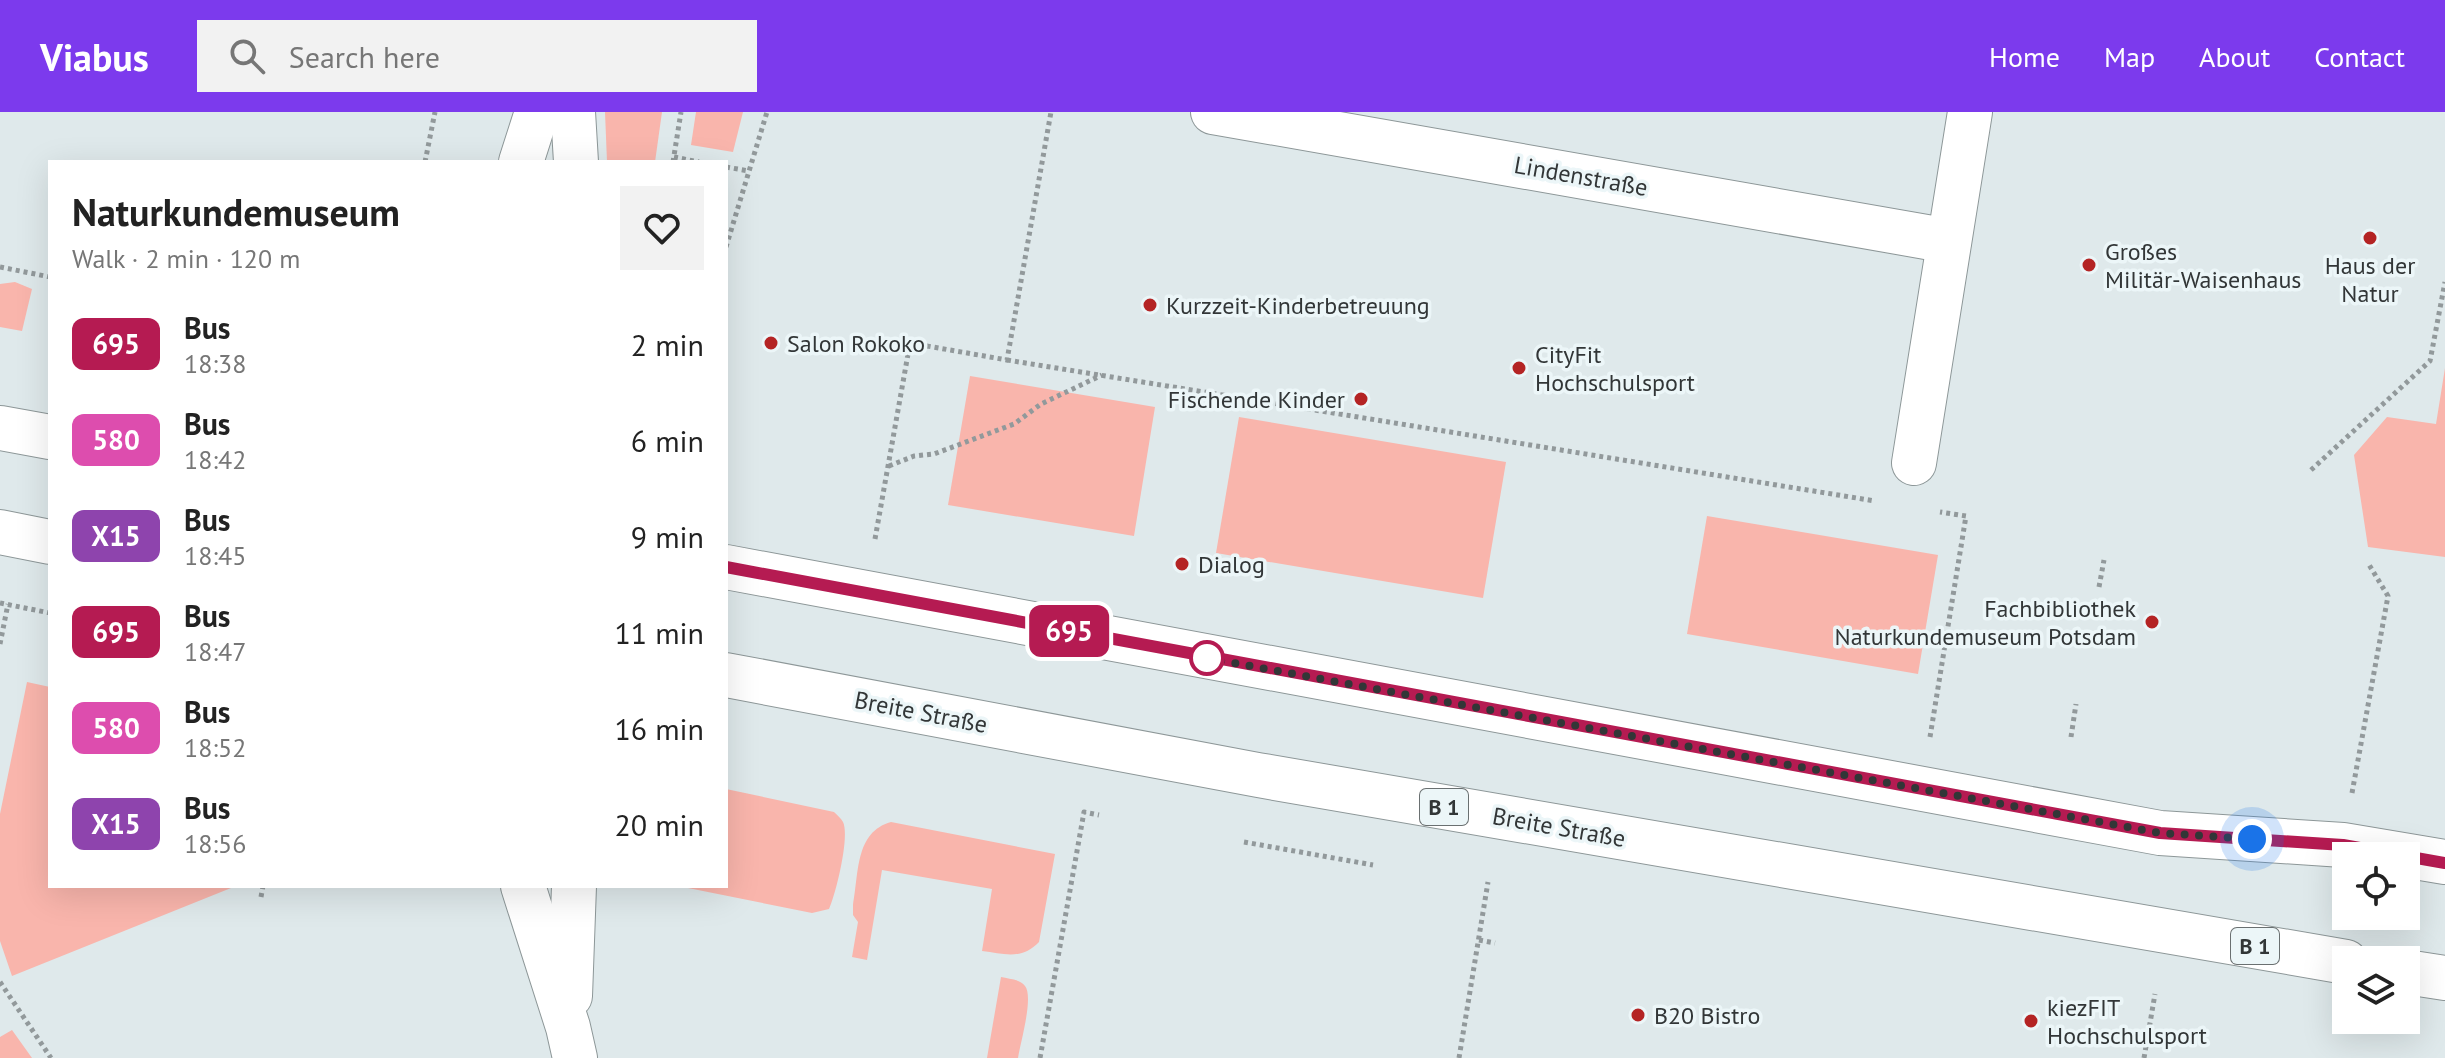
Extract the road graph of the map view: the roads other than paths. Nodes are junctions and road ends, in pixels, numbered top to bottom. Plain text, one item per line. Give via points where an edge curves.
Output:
1 (537, 112) edge
2 (573, 112) edge
3 (1213, 112) edge
4 (1970, 112) edge
5 (522, 160) edge
6 (576, 160) edge
7 (1949, 241) junction
8 (0, 428) edge
9 (48, 437) edge
10 (1914, 463) dead end
11 (0, 532) edge
12 (48, 542) edge
13 (728, 567) edge
14 (728, 675) edge
15 (2445, 862) edge
16 (524, 888) edge
17 (574, 888) edge
18 (2332, 960) edge
19 (2420, 974) edge
20 (2445, 978) edge
21 (572, 1042) edge

1 - 5 main road
2 - 6 main road
3 - 7 main road, Lindenstraße
4 - 7 main road
7 - 10 main road
8 - 9 main road
11 - 12 main road
13 - 15 main road via 2160,833 2343,845
14 - 18 main road, Breite Straße / B 1 via 1258,775
16 - 21 main road
17 - 21 main road
19 - 20 main road

